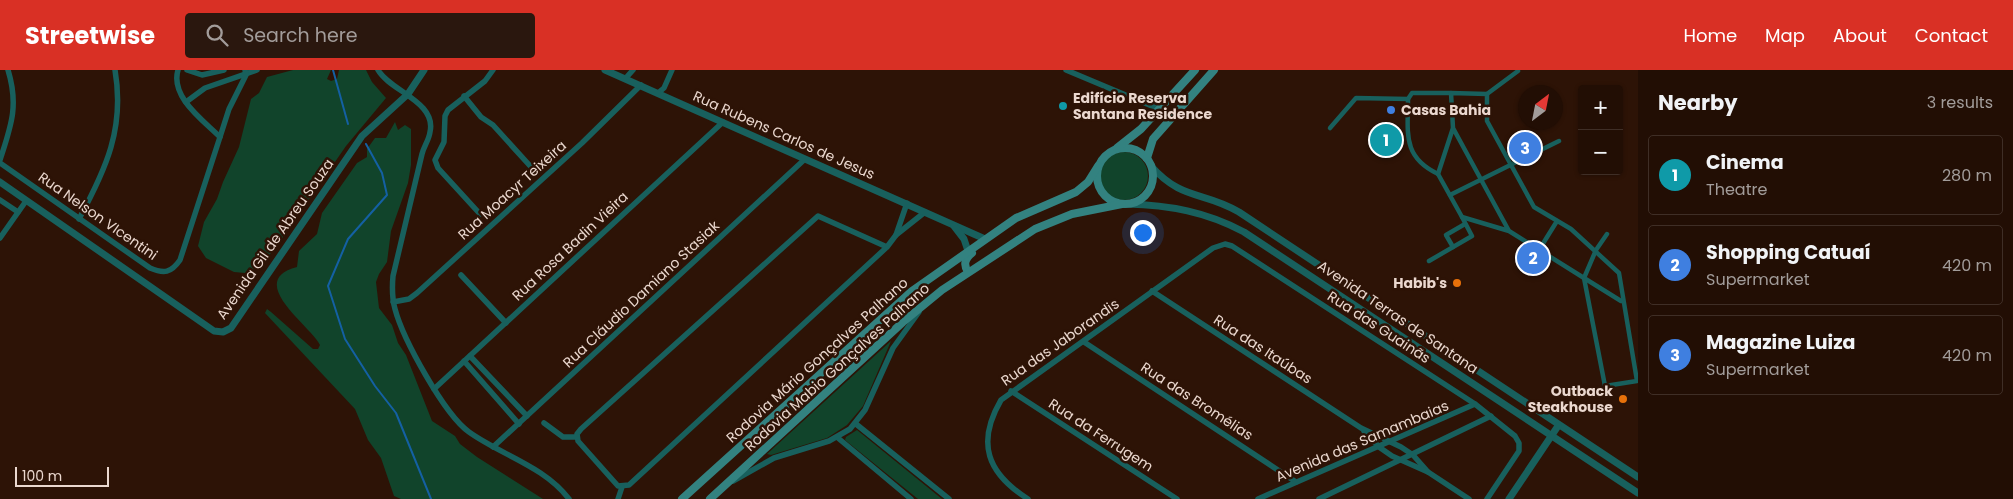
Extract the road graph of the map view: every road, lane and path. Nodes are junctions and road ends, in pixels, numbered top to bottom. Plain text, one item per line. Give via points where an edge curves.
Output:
1 (8, 70) edge
2 (115, 70) edge
3 (178, 70) edge
4 (187, 70) edge
5 (224, 70) edge
6 (257, 70) edge
7 (378, 70) edge
8 (424, 70) edge
9 (493, 70) edge
10 (605, 70) edge
11 (633, 70) edge
12 (672, 70) edge
13 (1066, 70) edge
14 (1195, 70) edge
15 (1214, 70) edge
16 (1508, 70) edge
17 (1518, 71) edge
18 (245, 73) edge
19 (1513, 75) junction
20 (625, 79) junction
21 (640, 85) junction
22 (658, 93) junction
23 (1451, 93) junction
24 (408, 94) junction
25 (1487, 94) junction
26 (464, 96) junction
27 (1408, 99) junction
28 (186, 102) junction
29 (1159, 109) junction
30 (723, 122) junction
31 (1330, 128) dead end
32 (1453, 128) junction
33 (220, 137) junction
34 (1559, 141) dead end
35 (1116, 149) junction
36 (805, 158) junction
37 (0, 162) edge
38 (1149, 162) junction
39 (1511, 164) junction
40 (1098, 166) junction
41 (532, 168) dead end
42 (1438, 174) junction
43 (1481, 179) junction
44 (0, 182) edge
45 (1450, 195) junction
46 (0, 200) edge
47 (26, 201) junction
48 (907, 204) junction
49 (1125, 204) junction
50 (18, 212) junction
51 (925, 212) junction
52 (480, 214) dead end
53 (1462, 217) junction
54 (79, 219) junction
55 (1557, 221) junction
56 (952, 224) junction
57 (1465, 224) junction
58 (1509, 231) junction
59 (1607, 234) dead end
60 (896, 235) junction
61 (0, 238) edge
62 (985, 238) junction
63 (1218, 245) joint
64 (887, 247) junction
65 (1453, 247) junction
66 (1538, 250) junction
67 (1596, 250) junction
68 (968, 251) junction
69 (1429, 261) dead end
70 (968, 272) junction
71 (461, 275) dead end
72 (1584, 278) junction
73 (1152, 291) junction
74 (1621, 300) junction
75 (927, 301) junction
76 (393, 302) junction
77 (506, 323) junction
78 (1084, 342) junction
79 (470, 356) junction
80 (464, 361) junction
81 (434, 388) junction
82 (1011, 391) junction
83 (1475, 404) junction
84 (527, 416) junction
85 (1491, 416) junction
86 (544, 423) dead end
87 (519, 424) junction
88 (856, 424) junction
89 (1558, 426) junction
90 (1361, 428) junction
91 (1552, 435) junction
92 (577, 437) junction
93 (838, 438) junction
94 (1391, 442) junction
95 (493, 447) junction
96 (1379, 447) junction
97 (1413, 455) junction
98 (1403, 460) junction
99 (1428, 472) junction
100 (1638, 477) edge
101 (1296, 482) junction
102 (724, 486) junction
103 (622, 487) junction
104 (1638, 493) edge
105 (568, 499) edge
106 (618, 499) edge
107 (682, 499) edge
108 (710, 499) edge
109 (911, 499) edge
110 (949, 499) edge
111 (1028, 499) edge
112 (1177, 499) edge
113 (1258, 499) edge
114 (1321, 499) edge
115 (1469, 499) edge
116 (1487, 499) edge
117 (1509, 499) edge

1 - 37 street via 15,100 14,117
2 - 54 street via 118,112 115,135 102,177
3 - 28 street via 177,84
4 - 5 street via 202,75
6 - 18 street
7 - 24 street via 385,80
8 - 24 street, Avenida Gil de Abreu Souza
9 - 26 street via 485,82
10 - 20 street, Rua Rubens Carlos de Jesus
11 - 20 street
12 - 22 street via 664,88
13 - 29 street
14 - 29 main road
15 - 38 main road via 1153,139
16 - 19 street
17 - 19 street
18 - 28 street via 205,88
18 - 33 street
19 - 25 street
20 - 21 street, Rua Rubens Carlos de Jesus
21 - 22 street, Rua Rubens Carlos de Jesus
21 - 76 street, Rua Moacyr Teixeira via 582,143 417,293 409,299
22 - 30 street, Rua Rubens Carlos de Jesus
23 - 25 street
23 - 27 street via 1412,93
23 - 32 street
24 - 47 street, Avenida Gil de Abreu Souza via 362,136 231,328 223,332 214,331
24 - 76 street via 424,110 431,127 393,276
25 - 39 street via 1487,121
26 - 41 street
26 - 52 street via 447,112 444,140 435,162
27 - 31 street via 1356,98
27 - 42 street via 1408,143 1421,166
28 - 33 street
29 - 35 main road
30 - 36 street, Rua Rubens Carlos de Jesus
30 - 77 street, Rua Rosa Badin Vieira
32 - 42 street
32 - 43 street
33 - 54 street, Rua Nelson VIcentini via 180,260 167,272 160,273 150,268
34 - 39 street
35 - 38 main road via 1132,148
35 - 40 main road via 1107,154
36 - 48 street, Rua Rubens Carlos de Jesus
36 - 84 street, Rua Cláudio Damiano Stasiak
37 - 54 street, Rua Nelson VIcentini
38 - 49 main road via 1153,181 1149,191 1137,201
38 - 89 street, Avenida Terras de Santana via 1166,182 1239,212
39 - 43 street
39 - 55 street via 1534,207
40 - 49 main road via 1101,191 1108,198
40 - 62 main road, Rodovia Mário Gonçalves Palhano via 1088,182 1076,192 1032,210
42 - 45 street
43 - 45 street
43 - 58 street
44 - 47 street, Avenida Gil de Abreu Souza
45 - 53 street
46 - 50 street
47 - 50 street
48 - 51 street, Rua Rubens Carlos de Jesus
48 - 60 street
49 - 70 main road, Rodovia Mabio Gonçalves Palhano via 1089,210 1050,222 1014,241
49 - 91 street, Avenida Terras de Santana via 1189,210 1244,232
50 - 61 street
51 - 56 street, Rua Rubens Carlos de Jesus
51 - 60 street
53 - 57 street
53 - 58 street
55 - 66 street
55 - 67 street
56 - 62 street, Rua Rubens Carlos de Jesus
56 - 68 street via 964,239
57 - 65 street via 1472,236
57 - 65 street via 1446,235
58 - 66 street
59 - 67 street
60 - 64 street
62 - 68 main road, Rodovia Mário Gonçalves Palhano
62 - 70 main road via 966,258
63 - 73 street, Rua das Jaborandis
63 - 83 street, Rua das Guainãs via 1232,246
64 - 92 street via 818,216 582,429
64 - 103 street via 629,486
65 - 69 street
66 - 72 street
67 - 72 street
67 - 74 street via 1618,273
68 - 107 main road, Rodovia Mário Gonçalves Palhano via 892,308
70 - 75 main road, Rodovia Mabio Gonçalves Palhano
71 - 77 street
72 - 74 street
72 - 74 street via 1605,386 1637,380
73 - 78 street, Rua das Jaborandis
73 - 90 street, Rua das Itaúbas
75 - 88 street via 893,348 870,401
75 - 102 main road, Rodovia Mabio Gonçalves Palhano
76 - 81 street via 400,325
77 - 79 street, Rua Rosa Badin Vieira
78 - 82 street, Rua das Jaborandis
78 - 101 street, Rua das Bromélias
79 - 80 street, Rua Rosa Badin Vieira
79 - 84 street
80 - 81 street, Rua Rosa Badin Vieira
80 - 87 street
81 - 95 street via 458,423
82 - 111 street, Rua das Jaborandis via 1000,400 987,430 991,460 1004,483
82 - 112 street, Rua da Ferrugem
83 - 85 street, Rua das Guainãs
83 - 94 street, Avenida das Samambaias
84 - 87 street, Rua Cláudio Damiano Stasiak
85 - 97 street
85 - 116 street, Rua das Guainãs via 1515,436 1519,451
86 - 92 street via 563,436
87 - 95 street, Rua Cláudio Damiano Stasiak
88 - 93 street
88 - 110 street
89 - 91 street
89 - 100 street, Avenida Terras de Santana
90 - 94 street, Rua das Itaúbas
90 - 96 street, Rua das Itaúbas
91 - 104 street, Avenida Terras de Santana
91 - 117 street
92 - 103 street via 580,445
93 - 102 street via 774,458
93 - 109 street
94 - 96 street, Avenida das Samambaias
94 - 97 street, Rua das Itaúbas
95 - 105 street via 553,481
96 - 98 street, Rua das Itaúbas
96 - 101 street, Avenida das Samambaias
97 - 98 street
97 - 99 street, Rua das Itaúbas
98 - 99 street, Rua das Itaúbas
98 - 114 street
99 - 115 street, Rua das Itaúbas
101 - 113 street, Avenida das Samambaias
102 - 108 main road, Rodovia Mabio Gonçalves Palhano
103 - 106 street

